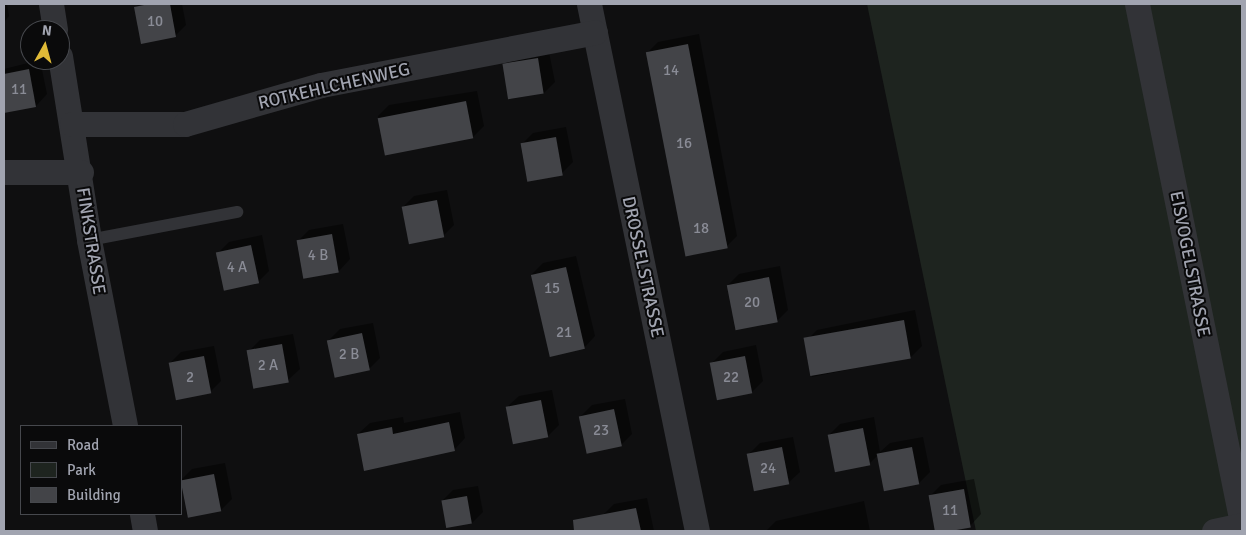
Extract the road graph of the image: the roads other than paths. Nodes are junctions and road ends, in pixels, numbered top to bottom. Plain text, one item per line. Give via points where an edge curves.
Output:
1 (51, 4) edge
2 (589, 4) edge
3 (1137, 4) edge
4 (53, 20) edge
5 (595, 32) junction
6 (62, 70) edge
7 (72, 124) junction
8 (4, 172) edge
9 (80, 172) junction
10 (237, 212) dead end
11 (89, 240) junction
12 (125, 425) edge
13 (142, 515) edge
14 (1242, 524) edge
15 (145, 531) edge
16 (697, 531) edge
17 (1214, 531) edge

1 - 4 street
2 - 5 street, DROSSELSTRASSE
3 - 14 street, EISVOGELSTRASSE
5 - 7 street, ROTKEHLCHENWEG via 321,85 185,124
5 - 16 street, DROSSELSTRASSE
6 - 7 street, FINKSTRASSE
7 - 9 street, FINKSTRASSE
8 - 9 street
9 - 11 street, FINKSTRASSE
10 - 11 lane
11 - 12 street, FINKSTRASSE
13 - 15 street
14 - 17 street

